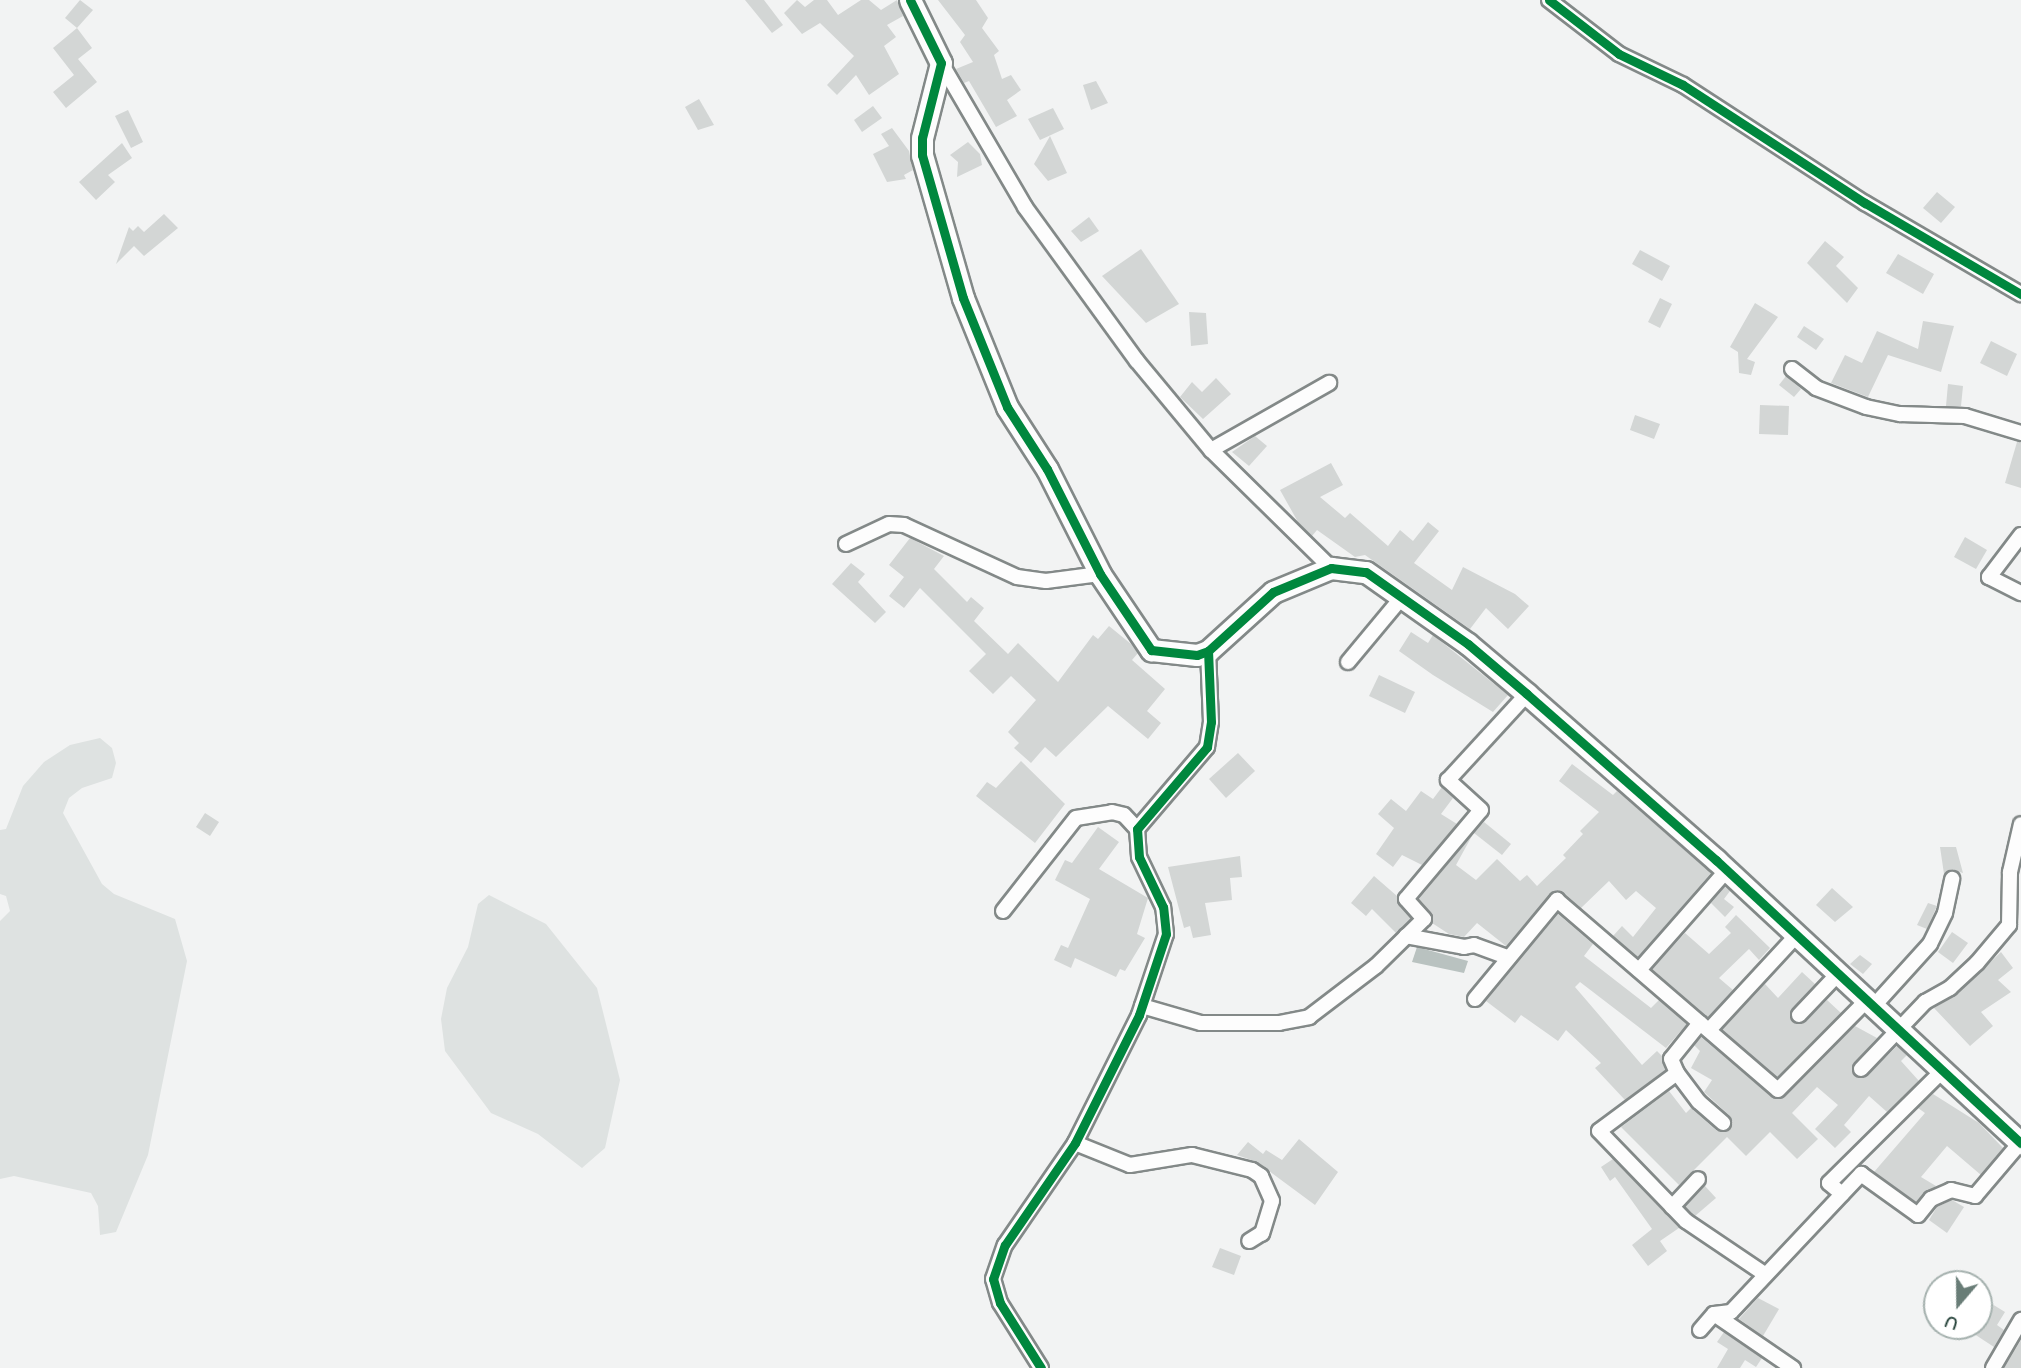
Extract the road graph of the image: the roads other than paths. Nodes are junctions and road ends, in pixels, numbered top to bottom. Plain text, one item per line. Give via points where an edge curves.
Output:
1 (910, 0) edge
2 (1549, 0) edge
3 (941, 63) junction
4 (2021, 293) edge
5 (1792, 369) dead end
6 (1329, 383) dead end
7 (2021, 433) edge
8 (1211, 450) junction
9 (2021, 535) edge
10 (846, 544) dead end
11 (1331, 568) junction
12 (1100, 574) junction
13 (2021, 593) edge
14 (1403, 596) junction
15 (1208, 651) junction
16 (1348, 662) dead end
17 (1527, 694) junction
18 (2021, 824) edge
19 (1137, 829) junction
20 (1727, 870) junction
21 (1952, 879) dead end
22 (1003, 911) dead end
23 (1406, 936) junction
24 (1796, 936) junction
25 (1509, 958) junction
26 (1639, 970) junction
27 (1837, 975) junction
28 (1475, 999) dead end
29 (1869, 1005) junction
30 (1142, 1006) junction
31 (1799, 1015) dead end
32 (1704, 1027) junction
33 (1896, 1031) junction
34 (1861, 1069) dead end
35 (1941, 1072) junction
36 (1677, 1073) junction
37 (1723, 1123) dead end
38 (1075, 1143) junction
39 (2021, 1143) edge
40 (1698, 1179) dead end
41 (1842, 1194) junction
42 (1672, 1207) junction
43 (1249, 1241) dead end
44 (1763, 1273) junction
45 (1714, 1314) junction
46 (2021, 1320) edge
47 (1700, 1330) dead end
48 (1041, 1368) edge
49 (1793, 1368) edge
50 (1993, 1368) edge

1 - 3 street
2 - 4 street via 1619,54 1683,85 1865,203
3 - 8 street via 1025,207 1137,361
3 - 12 street via 922,155 963,298 1007,407 1047,468
5 - 7 street via 1816,388 1866,407 1900,414 1965,416
6 - 8 street
8 - 11 street
9 - 13 street via 1989,577
10 - 12 street via 889,524 904,525 1017,577 1046,581
11 - 14 street via 1366,572
11 - 15 street via 1273,592
12 - 15 street via 1151,650 1180,657
14 - 16 street
14 - 17 street
15 - 19 street via 1207,747
17 - 20 street
17 - 23 street via 1448,780 1481,810 1406,899 1423,919
18 - 33 street via 2010,872 2009,925 1968,971 1925,1002
19 - 22 street via 1112,812 1076,818
19 - 30 street via 1139,857 1163,907 1166,934
20 - 24 street
20 - 26 street
21 - 29 street via 1945,913 1930,944
23 - 25 street via 1474,945
23 - 30 street via 1309,1017 1228,1025 1200,1023
24 - 27 street
24 - 32 street
25 - 26 street via 1557,900
25 - 28 street
26 - 32 street
27 - 29 street
27 - 31 street
29 - 32 street via 1778,1090
29 - 33 street
30 - 38 street
32 - 36 street via 1671,1059
33 - 34 street
33 - 35 street
35 - 39 street
35 - 41 street via 1829,1183
36 - 37 street
36 - 42 street via 1599,1131
38 - 43 street via 1130,1166 1192,1155 1252,1170 1261,1176 1272,1206 1262,1233
38 - 48 street via 1004,1245 993,1279 1000,1303
39 - 41 street via 1975,1196 1951,1190 1931,1199 1918,1215 1861,1174
40 - 42 street
41 - 44 street
42 - 44 street
44 - 45 street via 1731,1312
45 - 47 street
45 - 49 street
46 - 50 street

